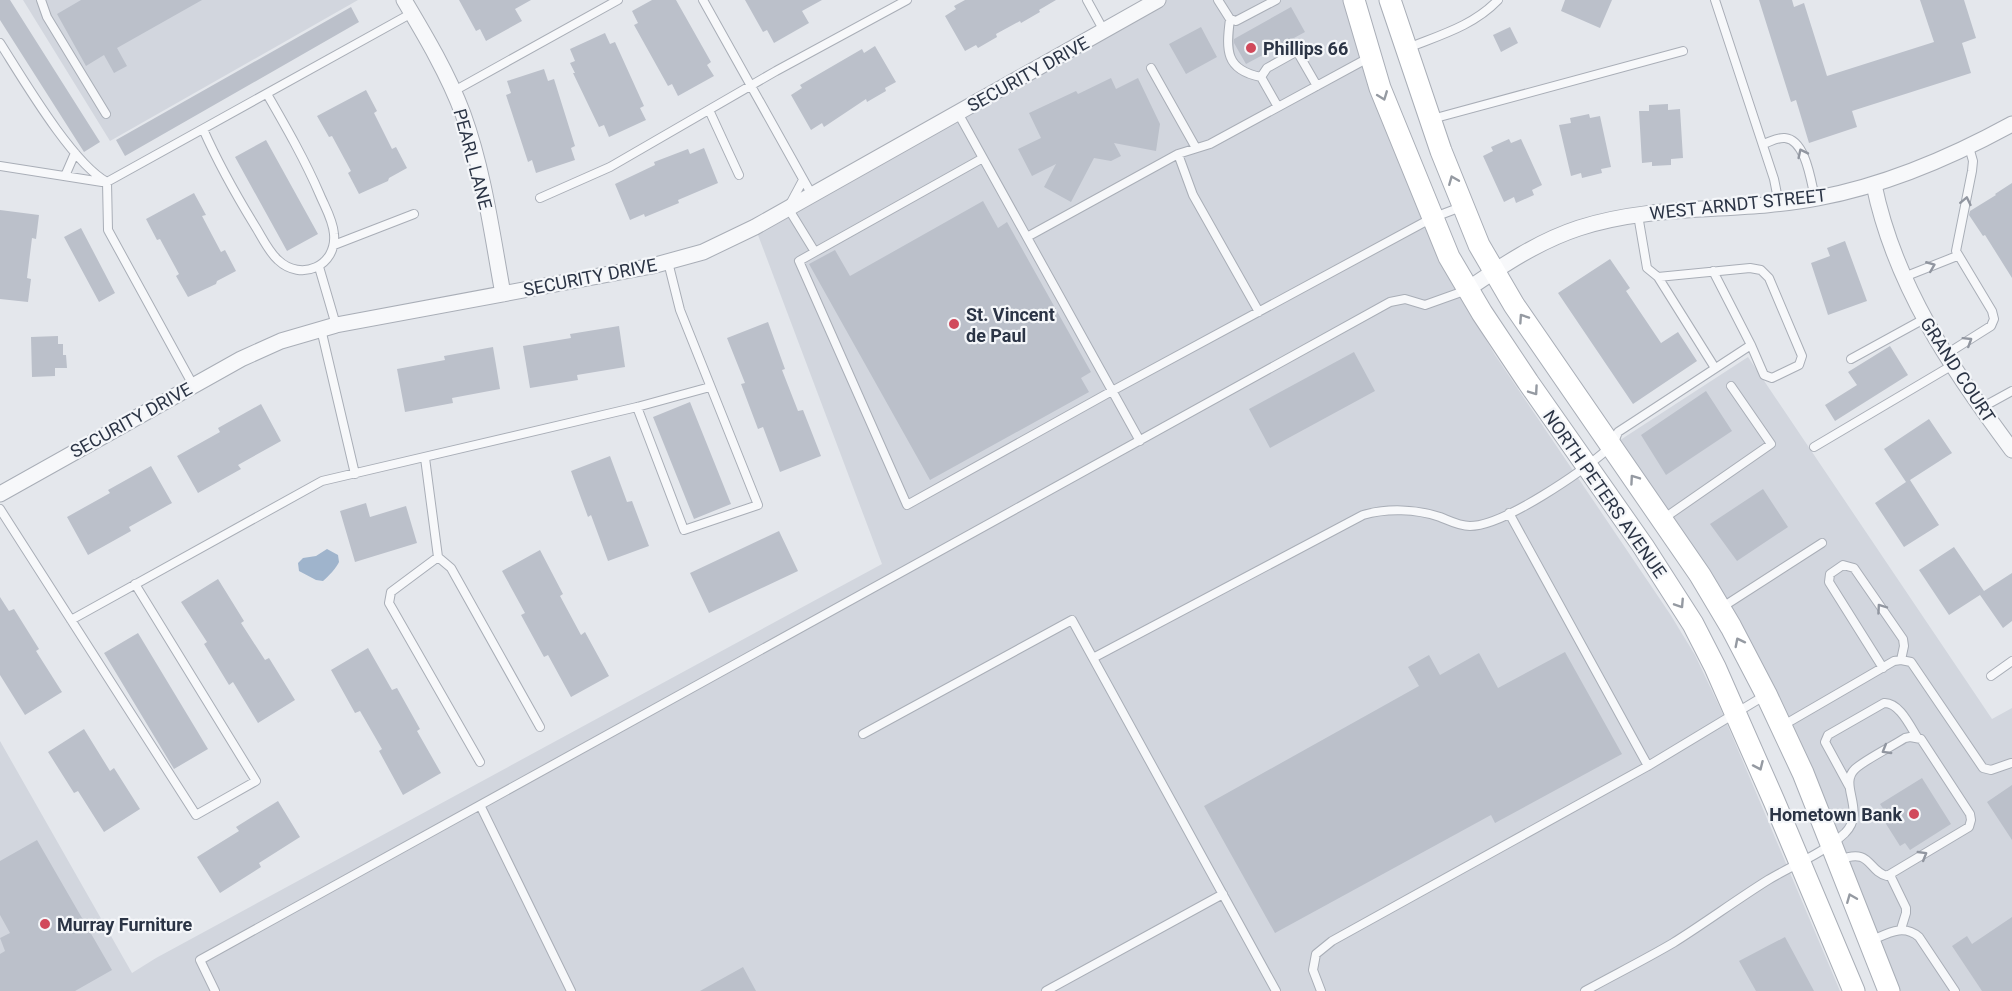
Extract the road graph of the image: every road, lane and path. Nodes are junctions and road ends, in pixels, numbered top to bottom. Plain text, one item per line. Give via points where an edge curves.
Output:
1 (41, 0) edge
2 (618, 0) edge
3 (704, 0) edge
4 (907, 0) edge
5 (1087, 0) edge
6 (1158, 0) edge
7 (1218, 0) edge
8 (1276, 0) edge
9 (1354, 0) edge
10 (1390, 0) edge
11 (1498, 0) edge
12 (1715, 0) edge
13 (408, 7) edge
14 (1230, 19) junction
15 (1104, 31) junction
16 (0, 43) edge
17 (1406, 49) junction
18 (1683, 51) dead end
19 (1370, 57) junction
20 (1152, 68) dead end
21 (1261, 77) junction
22 (751, 86) junction
23 (1317, 86) junction
24 (454, 91) junction
25 (267, 94) junction
26 (1278, 107) junction
27 (709, 111) junction
28 (958, 113) junction
29 (106, 114) dead end
30 (1430, 120) junction
31 (2012, 124) edge
32 (202, 129) junction
33 (1762, 144) junction
34 (1969, 147) junction
35 (1196, 148) junction
36 (75, 153) junction
37 (1178, 154) junction
38 (983, 158) junction
39 (0, 166) edge
40 (739, 175) dead end
41 (65, 176) junction
42 (803, 180) junction
43 (107, 182) junction
44 (1874, 184) junction
45 (812, 195) junction
46 (540, 198) dead end
47 (1815, 198) junction
48 (1779, 204) junction
49 (1463, 206) junction
50 (788, 208) junction
51 (414, 214) dead end
52 (1638, 215) junction
53 (1432, 218) junction
54 (1027, 237) junction
55 (334, 245) junction
56 (815, 252) junction
57 (1958, 256) junction
58 (668, 262) junction
59 (319, 267) junction
60 (1713, 271) junction
61 (1494, 272) junction
62 (1658, 277) junction
63 (1904, 277) junction
64 (1468, 289) junction
65 (502, 294) junction
66 (1259, 312) junction
67 (1924, 319) junction
68 (328, 327) junction
69 (1751, 345) junction
70 (1851, 359) dead end
71 (1948, 361) junction
72 (1715, 368) junction
73 (194, 385) junction
74 (1731, 386) dead end
75 (710, 387) junction
76 (1112, 391) junction
77 (2012, 391) edge
78 (637, 407) junction
79 (1981, 408) junction
80 (1140, 441) junction
81 (1611, 446) junction
82 (1814, 447) dead end
83 (2012, 450) edge
84 (425, 458) junction
85 (1586, 465) junction
86 (355, 474) junction
87 (0, 494) edge
88 (0, 508) edge
89 (1509, 513) junction
90 (1662, 520) junction
91 (1822, 543) dead end
92 (438, 557) junction
93 (135, 584) junction
94 (1720, 609) junction
95 (71, 620) junction
96 (1093, 658) junction
97 (1901, 660) junction
98 (2012, 661) edge
99 (1883, 668) junction
100 (1991, 676) dead end
101 (1766, 694) junction
102 (1735, 712) junction
103 (540, 727) dead end
104 (1781, 727) junction
105 (863, 734) dead end
106 (1917, 737) junction
107 (480, 762) dead end
108 (2011, 763) edge
109 (1648, 766) junction
110 (1849, 787) junction
111 (480, 806) junction
112 (1834, 853) junction
113 (1800, 861) junction
114 (1890, 875) junction
115 (1223, 894) junction
116 (1901, 929) junction
117 (1869, 941) junction
118 (1591, 990) edge
119 (215, 991) edge
120 (571, 991) edge
121 (1046, 991) edge
122 (1276, 991) edge
123 (1321, 991) edge
124 (1854, 991) edge
125 (1889, 991) edge
126 (1955, 991) edge

1 - 29 lane via 47,17
2 - 24 lane
3 - 22 lane
4 - 22 lane
5 - 15 lane
6 - 15 street, SECURITY DRIVE
7 - 14 lane
8 - 14 lane via 1241,20
9 - 19 main road, NORTH PETERS AVENUE
10 - 17 main road, NORTH PETERS AVENUE
11 - 17 lane via 1464,26
12 - 33 lane
13 - 24 street, PEARL LANE
13 - 25 lane
14 - 21 lane via 1230,58 1250,75
15 - 28 street, SECURITY DRIVE
16 - 36 lane
17 - 30 main road, NORTH PETERS AVENUE
18 - 30 lane
19 - 23 lane
19 -> 53 main road, NORTH PETERS AVENUE
20 - 35 lane
21 - 23 lane via 1267,68 1298,53
21 - 26 lane
22 - 27 lane
22 - 42 lane
23 - 26 lane
24 - 65 street, PEARL LANE via 478,165
25 - 32 lane
25 - 55 lane via 318,190 333,224
26 - 35 lane
27 - 40 lane
27 - 46 lane via 610,167
28 - 38 lane
28 - 45 street, SECURITY DRIVE
49 -> 30 main road, NORTH PETERS AVENUE
31 - 34 street, WEST ARNDT STREET
32 - 43 lane
32 - 59 lane via 243,207 275,257 297,270
47 -> 33 lane via 1800,146 1786,138
33 - 48 lane
34 - 44 street, WEST ARNDT STREET
57 -> 34 lane via 1956,246 1973,161
35 - 37 lane
36 - 41 lane
36 - 43 lane
37 - 54 lane
37 - 66 lane via 1193,195
38 - 54 lane
38 - 56 lane
39 - 41 lane
41 - 43 lane
42 - 45 lane
42 - 50 lane
43 - 73 lane via 108,230
44 - 47 street, WEST ARNDT STREET
44 - 63 street, GRAND COURT
45 - 50 street, SECURITY DRIVE
47 - 48 street, WEST ARNDT STREET
48 - 52 street, WEST ARNDT STREET
49 - 53 lane
49 - 61 main road, NORTH PETERS AVENUE
50 - 56 lane
50 - 58 street, SECURITY DRIVE via 703,252
51 - 55 lane
52 - 61 street, WEST ARNDT STREET via 1552,238
52 - 62 lane via 1647,268
53 - 64 main road, NORTH PETERS AVENUE
53 - 66 lane
54 - 76 lane
55 - 59 lane
56 - 76 lane via 799,261 907,505
63 -> 57 lane
71 -> 57 lane via 1991,326 1994,319
58 - 65 street, SECURITY DRIVE
58 - 75 lane via 680,310
59 - 68 lane
60 - 62 lane
60 - 69 lane
60 - 69 lane via 1761,270 1769,278 1802,356 1799,365 1772,378 1764,375
61 - 64 street, WEST ARNDT STREET
81 -> 61 main road, NORTH PETERS AVENUE
62 - 72 lane
63 - 67 street, GRAND COURT
64 - 80 lane via 1425,305 1411,300 1390,302
64 -> 85 main road, NORTH PETERS AVENUE
65 - 68 street, SECURITY DRIVE
66 - 76 lane
67 - 70 lane
67 - 71 street, GRAND COURT
68 - 73 street, SECURITY DRIVE via 261,350
68 - 86 lane
69 - 72 lane
71 - 79 street, GRAND COURT
71 - 82 lane
72 - 81 lane via 1618,432
73 - 87 street, SECURITY DRIVE
74 - 90 lane via 1771,444
75 - 78 lane
75 - 78 lane via 758,505 684,530
76 - 80 lane
77 - 79 lane
78 - 84 lane
79 - 83 street, GRAND COURT
80 - 111 lane
81 - 85 lane
90 -> 81 main road, NORTH PETERS AVENUE
84 - 86 lane
84 - 92 lane
85 - 89 lane
85 -> 102 main road, NORTH PETERS AVENUE via 1694,624
86 - 93 lane via 322,481
88 - 95 lane
89 - 96 lane via 1473,526 1416,512 1363,515
89 - 109 lane
90 - 94 main road, NORTH PETERS AVENUE
91 - 94 lane
92 - 103 lane via 451,568
92 - 107 lane via 390,592 389,603
93 - 95 lane
93 - 95 lane via 256,782 196,815
101 -> 94 main road, NORTH PETERS AVENUE
96 - 105 lane via 1072,620
96 - 115 lane
97 - 99 lane
97 -> 99 lane via 1903,639 1854,568 1843,565 1830,574 1829,582
97 - 108 lane via 1911,662 1983,768 1991,770
98 - 100 lane
99 - 104 lane
101 - 102 lane
101 - 104 main road, NORTH PETERS AVENUE
102 - 109 lane
102 -> 113 main road, NORTH PETERS AVENUE
104 - 112 main road, NORTH PETERS AVENUE
106 -> 110 lane via 1905,738 1854,769
106 - 110 lane via 1897,707 1889,703 1828,735 1825,742
114 -> 106 lane via 1970,824 1970,814
109 - 123 lane via 1332,941 1316,954 1313,970
110 - 112 lane via 1854,814
111 - 119 lane via 200,960
111 - 120 lane
112 - 113 lane
112 - 114 lane via 1857,856 1871,862 1883,876
117 -> 112 main road, NORTH PETERS AVENUE
113 - 118 lane
113 - 124 main road, NORTH PETERS AVENUE
114 - 116 lane via 1906,908
115 - 121 lane
115 - 122 lane
116 - 117 lane
116 - 126 lane via 1919,937
117 - 125 main road, NORTH PETERS AVENUE

